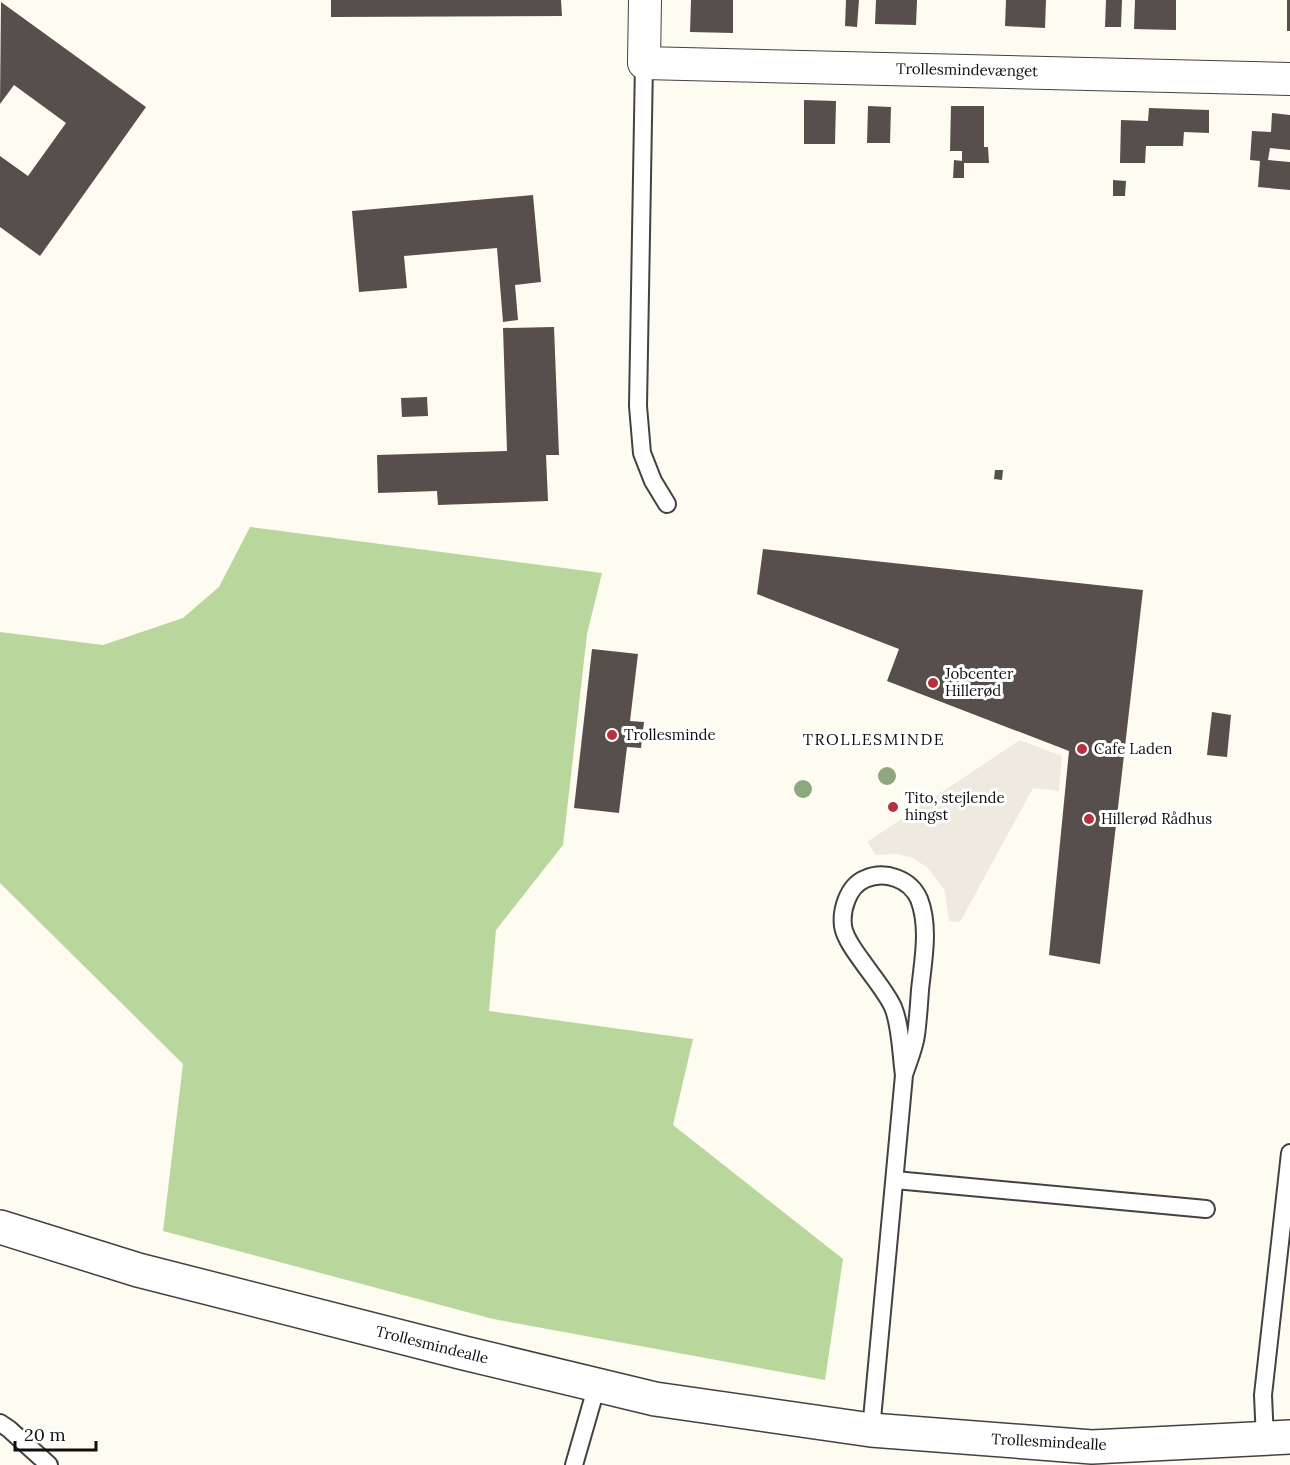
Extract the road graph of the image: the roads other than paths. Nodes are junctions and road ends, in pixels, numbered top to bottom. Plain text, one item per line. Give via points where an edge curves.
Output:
1 (645, 0) edge
2 (644, 63) junction
3 (1290, 79) edge
4 (667, 504) dead end
5 (904, 1075) junction
6 (1290, 1153) edge
7 (895, 1180) junction
8 (1206, 1209) dead end
9 (0, 1227) edge
10 (597, 1385) junction
11 (0, 1423) edge
12 (871, 1430) junction
13 (1277, 1439) edge
14 (1072, 1455) edge
15 (49, 1465) edge
16 (574, 1465) edge

1 - 2 street
2 - 3 street, Trollesmindevænget
2 - 4 lane via 638,406 642,453
5 - 5 lane via 893,1007 843,928 843,910 850,892 864,879 888,875 907,883 918,898 925,922 916,1037
5 - 7 lane
6 - 13 lane, Trollesmindealle via 1263,1395
7 - 8 lane
7 - 12 lane
9 - 10 street, Trollesmindealle via 138,1270
10 - 12 street, Trollesmindealle via 655,1399
10 - 16 lane
11 - 15 lane
12 - 14 street, Trollesmindealle
13 - 14 street, Trollesmindealle via 1092,1447

